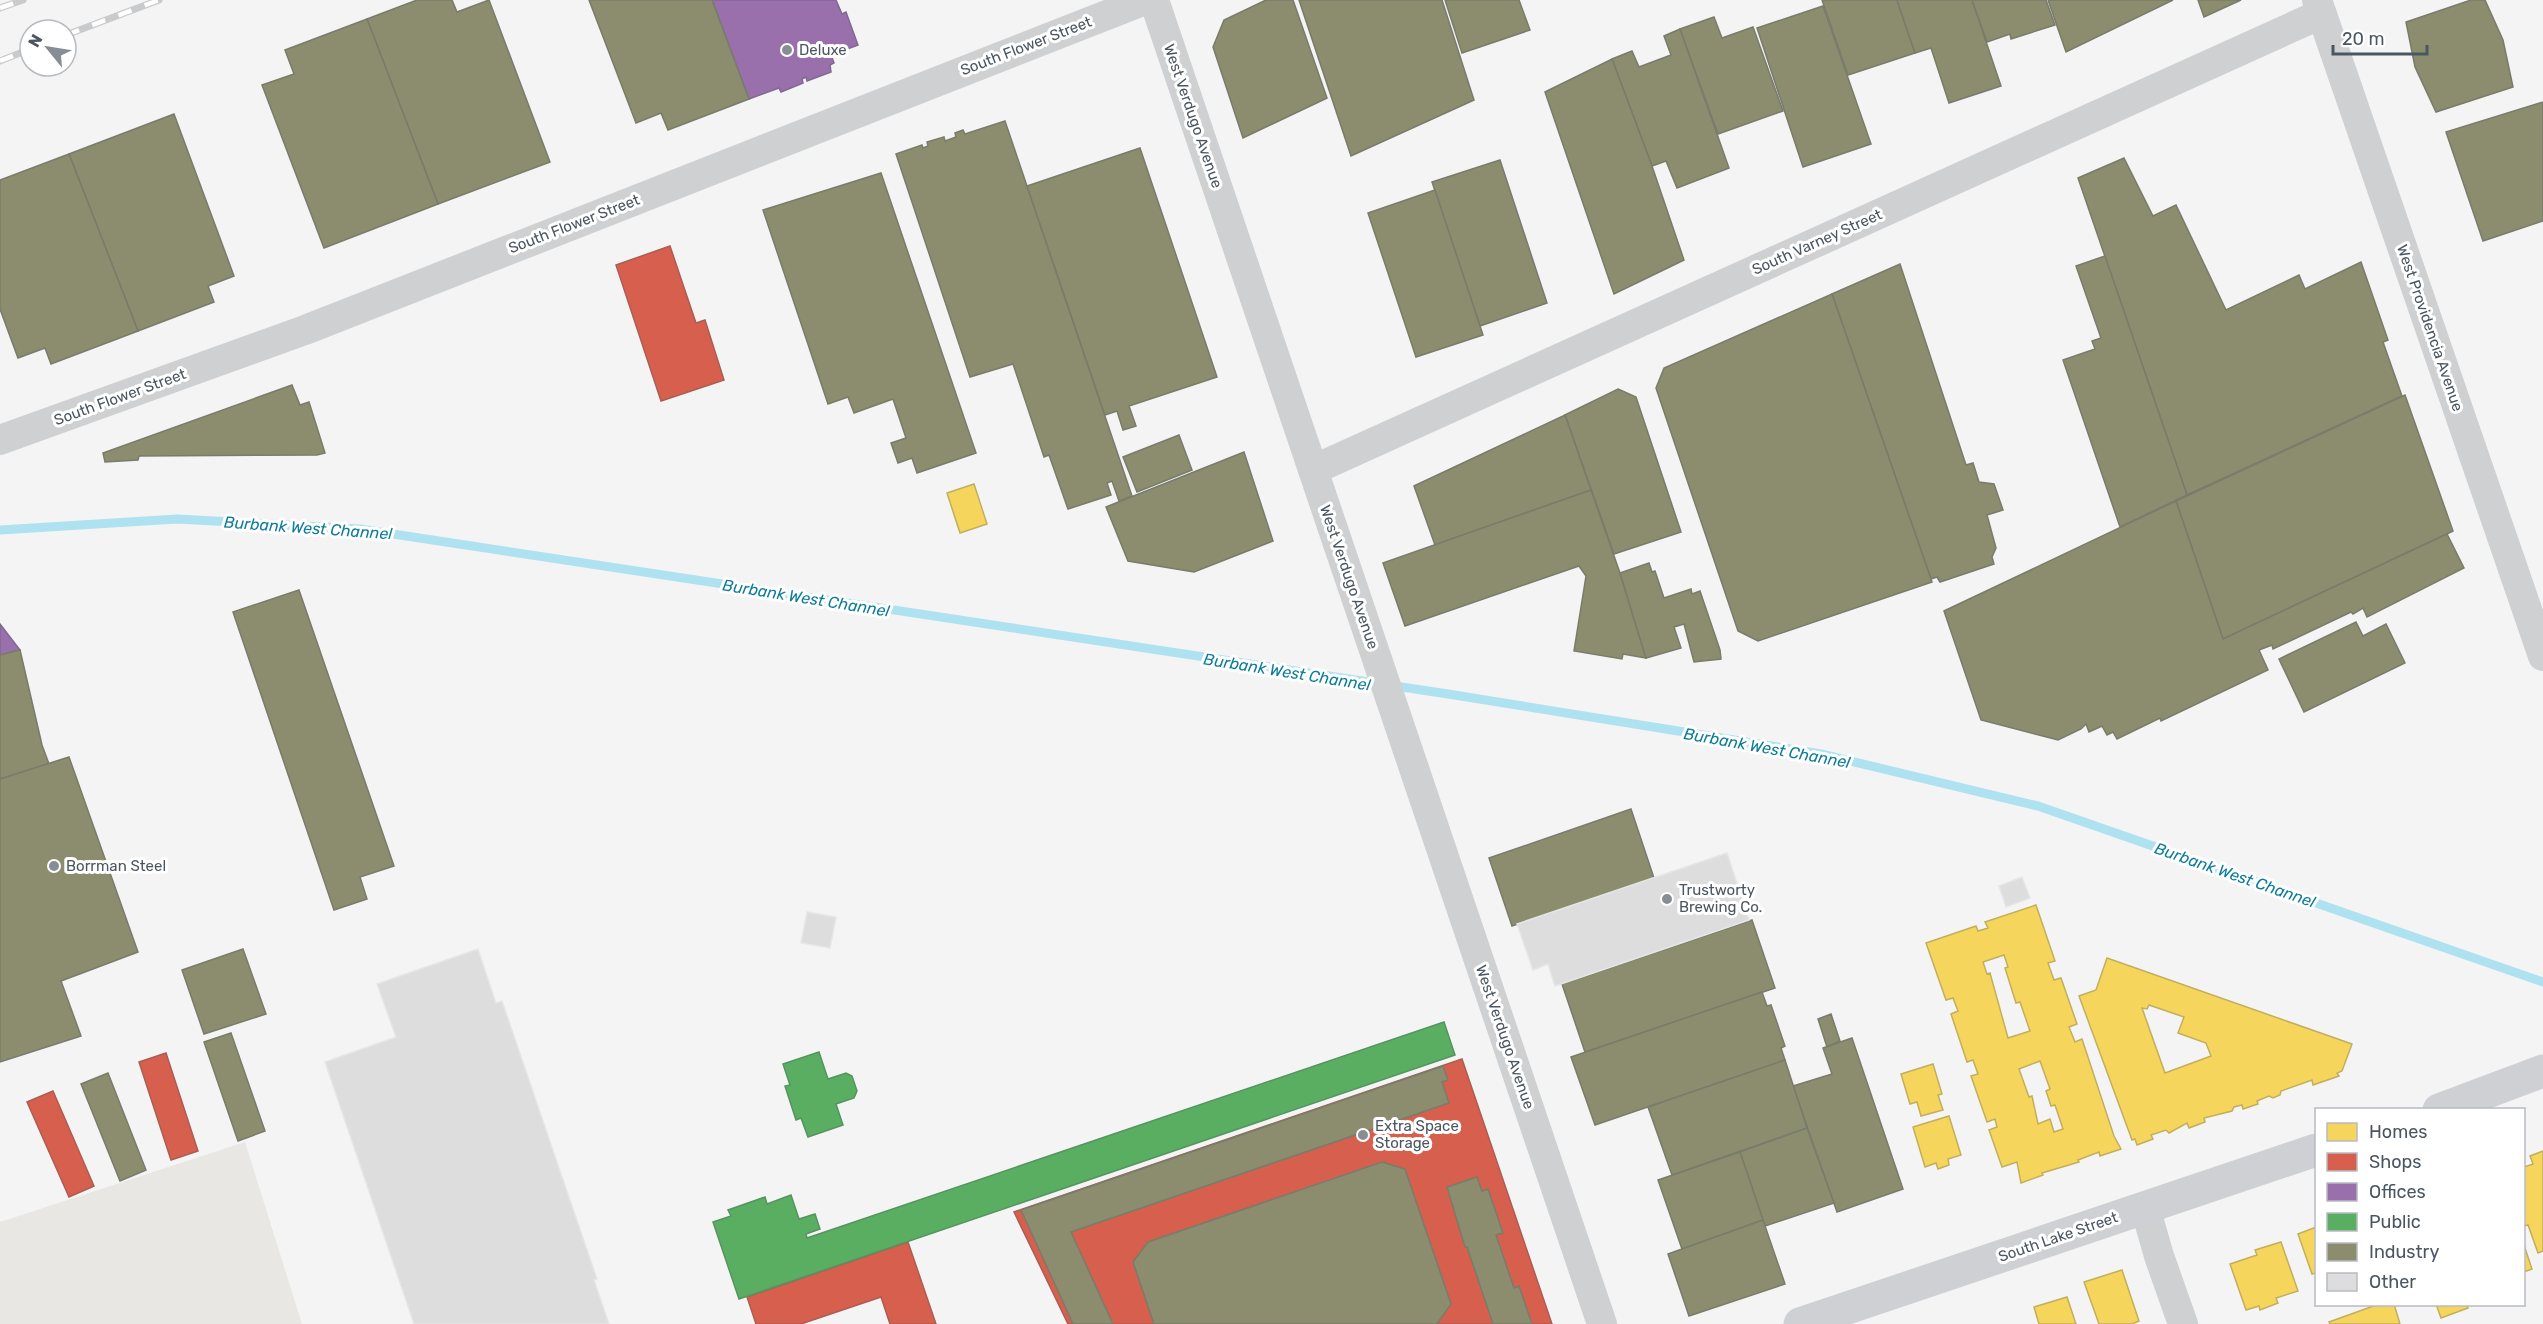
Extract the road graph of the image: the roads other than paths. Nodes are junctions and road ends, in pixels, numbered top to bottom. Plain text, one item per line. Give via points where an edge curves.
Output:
1 (1145, 0) edge
2 (1154, 0) edge
3 (2319, 7) edge
4 (0, 440) edge
5 (1313, 470) junction
6 (2543, 656) edge
7 (2543, 1071) edge
8 (2444, 1108) edge
9 (2315, 1150) edge
10 (2145, 1207) junction
11 (1602, 1324) edge
12 (1800, 1324) edge
13 (2183, 1324) edge

1 - 4 street, South Flower Street via 305,330
2 - 5 street, West Verdugo Avenue
3 - 5 street, South Varney Street
3 - 6 street, West Providencia Avenue
5 - 11 street, West Verdugo Avenue
7 - 8 street
9 - 10 street, South Lake Street
10 - 12 street, South Lake Street
10 - 13 street

